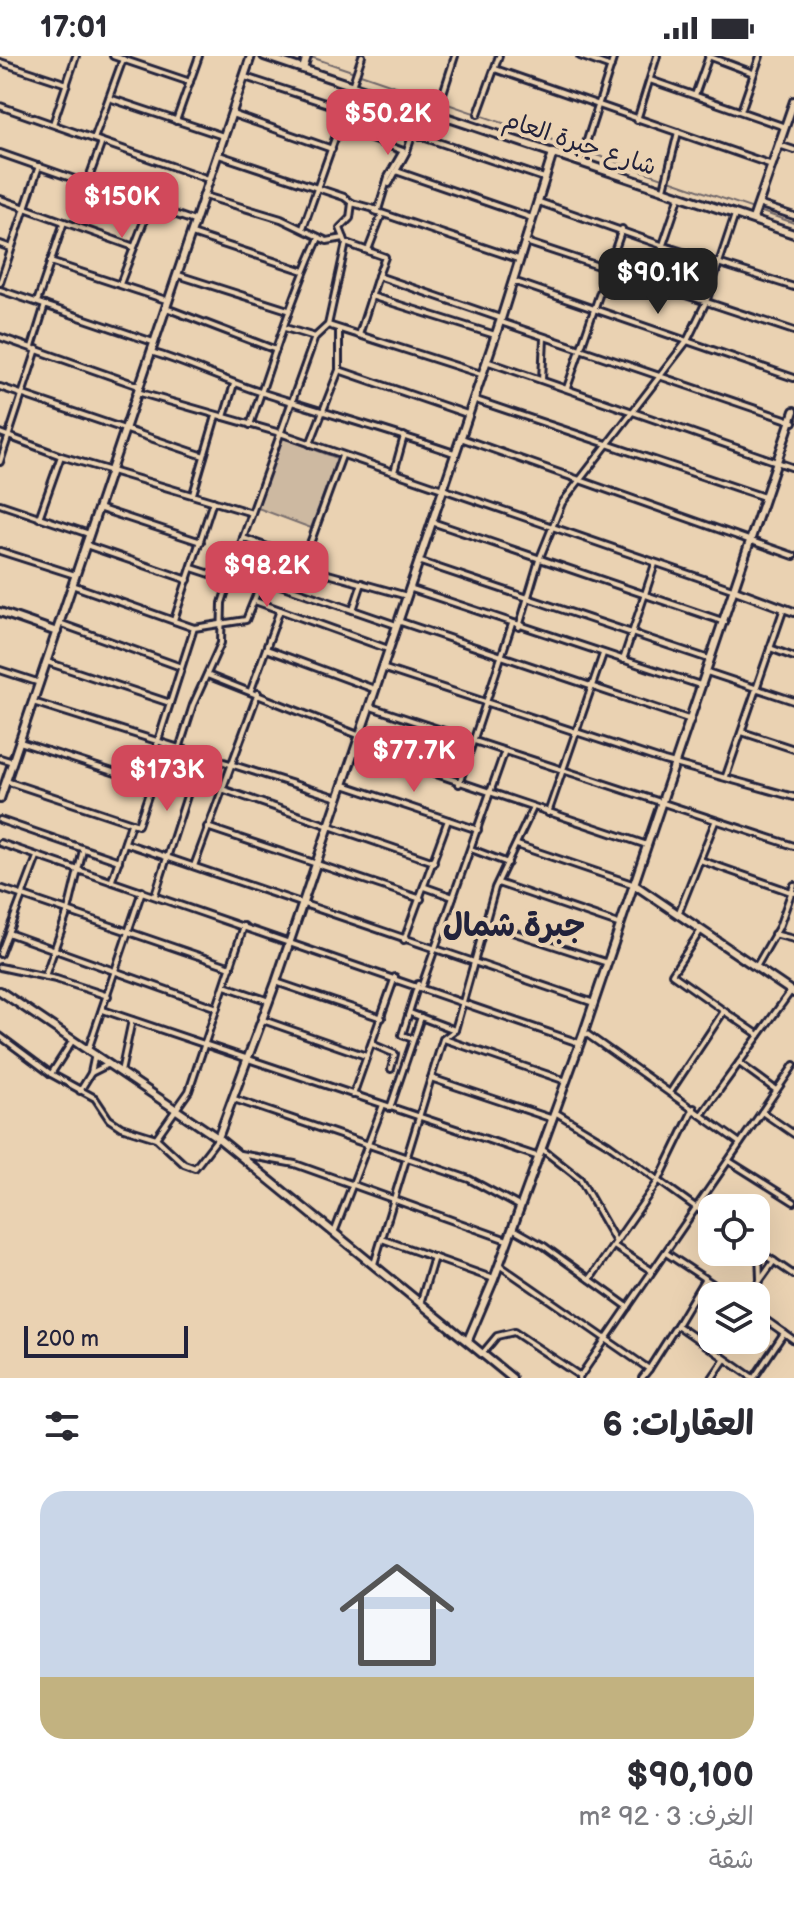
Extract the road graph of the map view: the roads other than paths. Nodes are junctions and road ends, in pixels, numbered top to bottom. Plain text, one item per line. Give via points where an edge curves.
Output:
1 (76, 56) edge
2 (113, 56) edge
3 (199, 56) edge
4 (251, 56) edge
5 (264, 56) edge
6 (307, 56) edge
7 (362, 56) edge
8 (455, 56) edge
9 (499, 56) edge
10 (580, 56) edge
11 (614, 56) edge
12 (657, 56) edge
13 (708, 56) edge
14 (760, 56) edge
15 (123, 59) junction
16 (0, 62) edge
17 (611, 67) junction
18 (303, 69) junction
19 (495, 69) junction
20 (753, 73) junction
21 (245, 77) junction
22 (650, 80) junction
23 (190, 82) junction
24 (67, 84) junction
25 (352, 86) junction
26 (377, 94) junction
27 (695, 95) junction
28 (109, 98) junction
29 (794, 101) edge
30 (0, 106) edge
31 (597, 106) junction
32 (421, 109) junction
33 (345, 110) junction
34 (741, 111) junction
35 (232, 114) junction
36 (478, 114) dead end
37 (436, 115) junction
38 (371, 118) junction
39 (637, 120) junction
40 (176, 121) junction
41 (53, 124) junction
42 (785, 127) junction
43 (678, 132) junction
44 (414, 134) junction
45 (225, 137) junction
46 (366, 137) junction
47 (94, 139) junction
48 (102, 142) junction
49 (779, 145) junction
50 (332, 149) junction
51 (794, 150) edge
52 (407, 151) junction
53 (0, 153) edge
54 (553, 153) junction
55 (219, 155) junction
56 (580, 162) junction
57 (772, 165) junction
58 (39, 166) junction
59 (396, 171) junction
60 (389, 179) junction
61 (546, 179) junction
62 (211, 180) junction
63 (87, 183) junction
64 (664, 189) junction
65 (319, 191) junction
66 (680, 195) junction
67 (205, 196) junction
68 (0, 199) edge
69 (539, 202) junction
70 (352, 203) junction
71 (758, 204) junction
72 (150, 206) junction
73 (25, 208) junction
74 (380, 213) junction
75 (735, 213) junction
76 (794, 216) edge
77 (534, 218) junction
78 (753, 219) junction
79 (64, 222) junction
80 (196, 222) junction
81 (303, 228) junction
82 (622, 229) junction
83 (192, 234) junction
84 (794, 234) edge
85 (319, 238) junction
86 (345, 240) junction
87 (526, 242) junction
88 (0, 244) edge
89 (664, 246) junction
90 (134, 247) junction
91 (11, 248) junction
92 (368, 250) junction
93 (520, 259) junction
94 (50, 262) junction
95 (720, 262) junction
96 (607, 269) junction
97 (304, 271) junction
98 (178, 275) junction
99 (378, 276) junction
100 (512, 281) junction
101 (0, 283) edge
102 (650, 283) junction
103 (120, 284) junction
104 (794, 287) edge
105 (0, 290) edge
106 (371, 296) junction
107 (37, 302) junction
108 (706, 302) junction
109 (45, 305) junction
110 (167, 305) junction
111 (594, 309) junction
112 (288, 310) junction
113 (500, 320) junction
114 (328, 325) junction
115 (285, 328) junction
116 (339, 329) junction
117 (794, 331) edge
118 (359, 335) junction
119 (495, 335) junction
120 (0, 337) edge
121 (315, 337) junction
122 (544, 337) junction
123 (687, 341) junction
124 (154, 342) junction
125 (34, 348) junction
126 (277, 350) junction
127 (581, 350) junction
128 (151, 352) junction
129 (486, 361) junction
130 (339, 370) junction
131 (481, 374) junction
132 (659, 377) junction
133 (794, 378) edge
134 (542, 380) junction
135 (234, 384) junction
136 (0, 387) edge
137 (567, 388) junction
138 (138, 389) junction
139 (261, 393) junction
140 (22, 394) junction
141 (472, 399) junction
142 (291, 402) junction
143 (634, 411) junction
144 (794, 411) edge
145 (322, 412) junction
146 (467, 414) junction
147 (216, 415) junction
148 (224, 417) junction
149 (792, 422) edge
150 (250, 425) junction
151 (124, 429) junction
152 (0, 433) edge
153 (280, 433) junction
154 (404, 436) junction
155 (9, 437) junction
156 (459, 438) junction
157 (310, 444) junction
158 (606, 444) junction
159 (454, 453) junction
160 (61, 456) junction
161 (204, 456) junction
162 (342, 456) junction
163 (0, 462) edge
164 (778, 462) junction
165 (794, 468) edge
166 (110, 469) junction
167 (394, 472) junction
168 (578, 480) junction
169 (442, 489) junction
170 (193, 494) junction
171 (766, 498) junction
172 (213, 501) junction
173 (0, 504) edge
174 (98, 508) junction
175 (252, 513) junction
176 (39, 518) junction
177 (432, 522) junction
178 (552, 528) junction
179 (89, 535) junction
180 (243, 538) junction
181 (201, 542) junction
182 (752, 542) junction
183 (86, 545) junction
184 (275, 549) junction
185 (0, 551) edge
186 (794, 556) edge
187 (304, 560) junction
188 (539, 560) junction
189 (418, 561) junction
190 (655, 564) junction
191 (192, 568) junction
192 (75, 575) junction
193 (263, 579) junction
194 (188, 580) junction
195 (229, 580) junction
196 (362, 583) junction
197 (72, 585) junction
198 (735, 590) junction
199 (408, 592) junction
200 (645, 596) junction
201 (528, 600) junction
202 (255, 601) junction
203 (784, 608) junction
204 (280, 610) junction
205 (353, 610) junction
206 (0, 612) edge
207 (794, 612) edge
208 (174, 620) junction
209 (725, 622) junction
210 (59, 623) junction
211 (397, 623) junction
212 (221, 624) junction
213 (512, 624) junction
214 (519, 627) junction
215 (194, 628) junction
216 (57, 632) junction
217 (631, 635) junction
218 (770, 648) junction
219 (266, 649) junction
220 (388, 649) junction
221 (603, 654) junction
222 (500, 657) junction
223 (794, 657) edge
224 (623, 660) junction
225 (711, 660) junction
226 (47, 662) junction
227 (182, 667) junction
228 (382, 668) junction
229 (0, 670) edge
230 (707, 672) junction
231 (207, 675) junction
232 (40, 683) junction
233 (703, 685) junction
234 (592, 687) junction
235 (374, 689) junction
236 (756, 689) junction
237 (251, 690) junction
238 (258, 693) junction
239 (487, 701) junction
240 (794, 701) edge
241 (33, 702) junction
242 (170, 703) junction
243 (368, 706) junction
244 (691, 720) junction
245 (577, 731) junction
246 (742, 732) junction
247 (358, 735) junction
248 (20, 742) junction
249 (473, 743) junction
250 (157, 744) junction
251 (165, 746) junction
252 (354, 747) junction
253 (179, 749) junction
254 (794, 749) edge
255 (504, 753) junction
256 (0, 758) edge
257 (13, 762) junction
258 (677, 763) junction
259 (231, 764) junction
260 (158, 767) junction
261 (562, 772) junction
262 (726, 776) junction
263 (193, 777) junction
264 (6, 781) junction
265 (459, 784) junction
266 (153, 785) junction
267 (342, 785) junction
268 (221, 786) junction
269 (490, 795) junction
270 (794, 797) edge
271 (338, 798) junction
272 (0, 799) edge
273 (662, 805) junction
274 (533, 808) junction
275 (548, 813) junction
276 (0, 820) edge
277 (448, 820) junction
278 (715, 822) junction
279 (329, 823) junction
280 (131, 824) junction
281 (207, 827) junction
282 (478, 830) junction
283 (0, 843) edge
284 (125, 843) junction
285 (517, 845) junction
286 (649, 845) junction
287 (794, 846) edge
288 (471, 849) junction
289 (83, 850) junction
290 (37, 857) junction
291 (167, 857) junction
292 (700, 860) junction
293 (119, 861) junction
294 (434, 862) junction
295 (315, 863) junction
296 (508, 863) junction
297 (194, 866) junction
298 (77, 869) junction
299 (112, 880) junction
300 (498, 883) junction
301 (635, 885) junction
302 (794, 885) edge
303 (425, 887) junction
304 (0, 888) edge
305 (142, 891) junction
306 (793, 893) edge
307 (155, 895) junction
308 (23, 896) junction
309 (453, 897) junction
310 (421, 899) junction
311 (302, 903) junction
312 (68, 911) junction
313 (679, 912) junction
314 (483, 922) junction
315 (621, 925) junction
316 (244, 926) junction
317 (702, 928) junction
318 (129, 932) junction
319 (8, 933) junction
320 (774, 934) junction
321 (794, 939) edge
322 (404, 940) junction
323 (289, 941) junction
324 (54, 949) junction
325 (435, 950) junction
326 (0, 954) edge
327 (476, 963) junction
328 (608, 963) junction
329 (0, 967) edge
330 (231, 967) junction
331 (756, 967) junction
332 (116, 971) junction
333 (45, 976) junction
334 (395, 976) junction
335 (276, 982) junction
336 (420, 985) junction
337 (225, 986) junction
338 (0, 991) edge
339 (792, 992) edge
340 (108, 996) junction
341 (269, 1001) junction
342 (463, 1002) junction
343 (594, 1003) junction
344 (217, 1008) junction
345 (103, 1010) junction
346 (724, 1011) junction
347 (410, 1013) junction
348 (421, 1017) junction
349 (382, 1018) junction
350 (132, 1020) junction
351 (263, 1020) junction
352 (455, 1030) junction
353 (584, 1032) junction
354 (759, 1035) junction
355 (0, 1036) edge
356 (443, 1039) junction
357 (73, 1040) junction
358 (413, 1040) junction
359 (579, 1043) junction
360 (372, 1044) junction
361 (205, 1046) junction
362 (92, 1052) junction
363 (367, 1056) junction
364 (248, 1060) junction
365 (739, 1063) junction
366 (109, 1064) junction
367 (794, 1065) edge
368 (391, 1069) dead end
369 (121, 1072) junction
370 (91, 1073) junction
371 (51, 1074) junction
372 (431, 1078) junction
373 (566, 1081) junction
374 (777, 1090) junction
375 (80, 1091) junction
376 (671, 1091) junction
377 (353, 1095) junction
378 (234, 1099) junction
379 (383, 1105) junction
380 (175, 1108) junction
381 (390, 1108) junction
382 (694, 1108) junction
383 (762, 1112) junction
384 (702, 1114) junction
385 (554, 1116) junction
386 (422, 1119) junction
387 (794, 1134) edge
388 (156, 1138) junction
389 (218, 1138) junction
390 (740, 1143) junction
391 (368, 1146) junction
392 (540, 1153) junction
393 (239, 1154) junction
394 (409, 1158) junction
395 (729, 1161) junction
396 (659, 1180) junction
397 (353, 1183) junction
398 (395, 1198) junction
399 (794, 1202) edge
400 (521, 1207) junction
401 (697, 1209) junction
402 (512, 1228) junction
403 (334, 1233) junction
404 (382, 1239) junction
405 (507, 1240) junction
406 (615, 1244) junction
407 (666, 1253) junction
408 (434, 1257) junction
409 (770, 1258) edge
410 (774, 1261) junction
411 (499, 1265) junction
412 (374, 1266) junction
413 (759, 1266) edge
414 (653, 1271) junction
415 (794, 1275) edge
416 (705, 1278) junction
417 (494, 1279) junction
418 (590, 1279) junction
419 (760, 1281) joint
420 (711, 1282) edge
421 (420, 1304) junction
422 (628, 1307) junction
423 (770, 1323) edge
424 (677, 1325) junction
425 (784, 1333) junction
426 (606, 1338) junction
427 (468, 1340) junction
428 (794, 1340) edge
429 (482, 1354) junction
430 (725, 1359) junction
431 (649, 1369) junction
432 (580, 1377) edge
433 (512, 1378) edge
434 (642, 1378) edge
435 (712, 1378) edge
436 (753, 1378) edge

1 - 24 street
2 - 15 street
3 - 23 street
4 - 21 street
5 - 18 street, شارع جبرة العام
6 - 18 street
7 - 25 street
8 - 37 street
9 - 19 street
10 - 17 street
11 - 17 street
12 - 22 street
13 - 20 street
13 - 27 street
14 - 20 street
15 - 23 street
15 - 28 street
16 - 24 street
17 - 31 street
18 - 25 street, شارع جبرة العام
19 - 31 street
19 - 36 street
20 - 34 street
21 - 33 street
21 - 35 street
22 - 27 street
22 - 39 street
23 - 40 street
24 - 41 street
25 - 26 street, شارع جبرة العام
26 - 32 street, شارع جبرة العام
26 - 38 street
27 - 34 street
28 - 40 street
28 - 47 street
29 - 42 street
30 - 41 street
31 - 39 street
31 - 56 street
32 - 37 street, شارع جبرة العام
32 - 44 street
33 - 38 street
33 - 50 street
34 - 42 street
35 - 45 street
35 - 50 street
37 - 54 street, شارع جبرة العام
38 - 46 street
39 - 43 street
40 - 45 street
41 - 47 street
42 - 49 street
43 - 57 street
43 - 64 street
44 - 52 street
44 - 61 street
45 - 55 street
46 - 52 street
46 - 60 street via 403,151
47 - 48 street
48 - 62 street
48 - 63 street
49 - 51 street
49 - 57 street
50 - 65 street
52 - 59 street
53 - 58 street
54 - 56 street, شارع جبرة العام
54 - 61 street
55 - 62 street
55 - 65 street
56 - 64 street, شارع جبرة العام
57 - 71 street
58 - 63 street
58 - 73 street
59 - 60 street
59 - 77 street
60 - 70 street via 378,210
60 - 74 street
61 - 69 street
62 - 67 street
63 - 72 street
64 - 66 street, شارع جبرة العام
65 - 70 street
65 - 81 street
66 - 75 street, شارع جبرة العام
66 - 89 street
67 - 80 street
67 - 81 street
68 - 73 street
69 - 77 street
69 - 82 street
70 - 74 street
70 - 86 street via 350,218 340,228
71 - 76 street
71 - 78 street
72 - 80 street
72 - 90 street
73 - 79 street
73 - 91 street
74 - 92 street
74 - 93 street
75 - 78 street, شارع جبرة العام
75 - 95 street
77 - 87 street
78 - 84 street, شارع جبرة العام
79 - 90 street
79 - 94 street
80 - 83 street
81 - 85 street via 303,233
82 - 89 street
82 - 96 street
83 - 97 street
83 - 98 street
85 - 86 street
85 - 97 street
86 - 92 street
86 - 114 street
87 - 93 street
87 - 96 street
88 - 91 street
89 - 95 street
89 - 102 street
90 - 103 street
91 - 101 street
92 - 99 street via 385,257
93 - 100 street
94 - 103 street
94 - 107 street
95 - 104 street
95 - 108 street
96 - 102 street
96 - 111 street
97 - 112 street
98 - 110 street
98 - 112 street
99 - 106 street
99 - 113 street
100 - 111 street
100 - 113 street
102 - 108 street
103 - 110 street
105 - 107 street
106 - 118 street
106 - 119 street
107 - 109 street
108 - 117 street
108 - 123 street
109 - 124 street
109 - 125 street
110 - 124 street
110 - 126 street
111 - 123 street
111 - 127 street
112 - 115 street
113 - 119 street
113 - 122 street
114 - 116 street
114 - 121 street
115 - 121 street
115 - 126 street
116 - 118 street
116 - 130 street
118 - 131 street
119 - 129 street
120 - 125 street
121 - 142 street
122 - 127 street
122 - 134 street
123 - 132 street
123 - 133 street
124 - 128 street
125 - 138 street
125 - 140 street
126 - 139 street
127 - 132 street
127 - 137 street
128 - 135 street
128 - 138 street
129 - 131 street
129 - 134 street
130 - 145 street
130 - 146 street
131 - 141 street
132 - 143 street
132 - 149 street
134 - 137 street
135 - 139 street
135 - 148 street
136 - 140 street
137 - 143 street
138 - 147 street
138 - 151 street
139 - 142 street
139 - 150 street
140 - 151 street
140 - 155 street
141 - 146 street
141 - 158 street
142 - 145 street
142 - 153 street
143 - 158 street
143 - 164 street
144 - 149 street
145 - 154 street
145 - 157 street
146 - 156 street
147 - 148 street
147 - 161 street
148 - 150 street
149 - 164 street
150 - 153 street
151 - 161 street
151 - 166 street
152 - 155 street
153 - 157 street
153 - 175 street
154 - 159 street
154 - 167 street
155 - 160 street
155 - 163 street
156 - 159 street
156 - 168 street
157 - 162 street
158 - 168 street
158 - 171 street
159 - 169 street
160 - 166 street
160 - 176 street
161 - 170 street
162 - 167 street
162 - 187 street
164 - 165 street
164 - 171 street
166 - 170 street
166 - 174 street
167 - 169 street
168 - 178 street
168 - 182 street
169 - 177 street
169 - 178 street
170 - 172 street
171 - 182 street
172 - 175 street
172 - 181 street
173 - 176 street
174 - 179 street
174 - 181 street
175 - 180 street
176 - 179 street
177 - 188 street
177 - 189 street
178 - 188 street
178 - 190 street
179 - 183 street
180 - 184 street
180 - 195 street
181 - 191 street
182 - 186 street
182 - 198 street
183 - 192 street
183 - 194 street
184 - 187 street
184 - 193 street
185 - 192 street
187 - 196 street via 310,569
188 - 200 street
188 - 201 street
189 - 199 street
189 - 201 street
190 - 198 street
190 - 200 street
191 - 194 street
191 - 195 street
192 - 197 street
193 - 202 street
193 - 205 street
194 - 208 street
195 - 212 street
196 - 199 street
196 - 205 street
197 - 208 street
197 - 210 street
198 - 203 street
198 - 209 street
199 - 211 street
199 - 213 street
200 - 209 street
200 - 217 street
201 - 214 street
201 - 217 street
202 - 204 street
202 - 212 street via 243,622
203 - 207 street
203 - 218 street
204 - 219 street
204 - 220 street
205 - 211 street
206 - 216 street
208 - 215 street
209 - 225 street
210 - 216 street
210 - 227 street
211 - 220 street
211 - 222 street
212 - 215 street
212 - 231 street via 221,643
213 - 214 street
213 - 222 street
214 - 221 street
215 - 227 street
216 - 226 street
217 - 224 street
217 - 225 street
218 - 223 street
218 - 236 street
219 - 235 street
219 - 237 street
220 - 228 street
221 - 224 street
221 - 234 street
222 - 234 street
222 - 239 street
224 - 233 street
225 - 230 street
226 - 232 street
226 - 242 street
227 - 242 street
228 - 235 street
228 - 239 street
229 - 232 street
230 - 233 street
230 - 236 street
231 - 237 street
231 - 253 street
232 - 241 street
233 - 244 street
234 - 244 street
234 - 245 street
235 - 243 street
236 - 240 street
236 - 246 street
237 - 238 street
238 - 247 street
238 - 259 street
239 - 245 street
239 - 249 street
241 - 248 street
241 - 250 street
242 - 250 street
243 - 247 street
243 - 249 street
244 - 258 street
245 - 258 street
245 - 261 street
246 - 254 street
246 - 262 street
247 - 252 street
248 - 257 street
248 - 266 street
249 - 255 street
249 - 265 street
250 - 251 street
251 - 253 street
251 - 260 street
252 - 265 street
252 - 267 street
253 - 259 street
255 - 261 street
255 - 269 street
256 - 257 street
257 - 264 street
258 - 262 street
258 - 273 street
259 - 268 street
259 - 271 street
260 - 263 street
260 - 266 street
261 - 273 street
261 - 275 street
262 - 270 street
263 - 268 street
263 - 291 street
264 - 272 street
264 - 280 street
265 - 269 street
266 - 280 street via 140,824
267 - 271 street
267 - 277 street
268 - 279 street
268 - 281 street
269 - 274 street
269 - 282 street
271 - 279 street
273 - 278 street
273 - 286 street
274 - 275 street
274 - 285 street
275 - 286 street
276 - 289 street
277 - 282 street
277 - 294 street
278 - 287 street
278 - 292 street
279 - 294 street
279 - 295 street
280 - 284 street
281 - 295 street
281 - 297 street
282 - 288 street
283 - 290 street
284 - 291 street
284 - 293 street
285 - 296 street
285 - 301 street
286 - 301 street
288 - 296 street
288 - 309 street
289 - 293 street
289 - 298 street
290 - 298 street
290 - 308 street
291 - 297 street
291 - 307 street
292 - 306 street
292 - 313 street
293 - 299 street
294 - 303 street
295 - 310 street
295 - 311 street
296 - 300 street
297 - 311 street
298 - 299 street
298 - 312 street
299 - 305 street
300 - 314 street
300 - 315 street
301 - 313 street
301 - 315 street
302 - 306 street
303 - 309 street
303 - 310 street
304 - 308 street
305 - 307 street
305 - 318 street
306 - 320 street
307 - 316 street
308 - 312 street
308 - 319 street
309 - 325 street
310 - 322 street
311 - 322 street
311 - 323 street
312 - 318 street
312 - 324 street
313 - 317 street
314 - 327 street
314 - 328 street
315 - 328 street
316 - 323 street
316 - 330 street
317 - 331 street
317 - 346 street via 672,974
318 - 330 street
318 - 332 street
319 - 324 street
319 - 326 street
320 - 321 street
320 - 331 street
322 - 325 street
323 - 334 street
323 - 335 street
324 - 332 street
324 - 333 street
325 - 327 street
325 - 336 street
327 - 342 street
327 - 343 street
328 - 343 street
329 - 333 street
330 - 337 street
331 - 339 street
332 - 340 street
332 - 344 street
333 - 340 street
334 - 336 street
334 - 349 street
335 - 341 street
335 - 349 street
336 - 342 street
336 - 347 street
337 - 341 street
337 - 344 street
338 - 357 street
339 - 354 street
340 - 345 street
341 - 351 street
342 - 352 street
342 - 359 street
343 - 353 street
344 - 361 street
345 - 350 street
345 - 362 street
346 - 354 street
346 - 376 street
347 - 348 street
347 - 358 street via 402,1035
348 - 352 street
348 - 358 street
349 - 360 street
350 - 361 street
350 - 369 street
351 - 363 street
351 - 364 street
352 - 356 street
353 - 359 street
353 - 376 street
354 - 365 street
355 - 371 street
356 - 372 street
356 - 373 street
357 - 362 street
357 - 371 street
358 - 381 street
359 - 373 street
360 - 363 street
360 - 368 street via 395,1054
361 - 364 street
361 - 380 street via 189,1091
362 - 366 street
362 - 370 street
363 - 377 street
364 - 377 street
364 - 378 street
365 - 374 street
365 - 384 street
366 - 369 street
366 - 370 street
367 - 374 street
369 - 380 street
370 - 375 street
371 - 375 street
372 - 385 street
372 - 386 street
373 - 385 street
374 - 383 street
375 - 388 street via 95,1098 121,1127
376 - 382 street
377 - 379 street
378 - 389 street
378 - 391 street
379 - 381 street
379 - 391 street
380 - 388 street
380 - 389 street
381 - 386 street
382 - 384 street
382 - 396 street
383 - 387 street
383 - 390 street
384 - 390 street
385 - 392 street
385 - 396 street
386 - 392 street
386 - 394 street
388 - 389 street via 195,1168
389 - 393 street
390 - 395 street
391 - 394 street
391 - 397 street
392 - 400 street
392 - 406 street via 580,1179
393 - 397 street via 295,1164
393 - 403 street
394 - 398 street
394 - 400 street via 478,1183
395 - 399 street
395 - 401 street
396 - 401 street
396 - 406 street
397 - 398 street
397 - 403 street
398 - 404 street
398 - 405 street
400 - 402 street
401 - 407 street
402 - 405 street
402 - 418 street
403 - 412 street
404 - 408 street
404 - 412 street
405 - 411 street
406 - 414 street
406 - 418 street
407 - 414 street
407 - 416 street
408 - 417 street
408 - 421 street
409 - 410 street
410 - 415 street
410 - 419 street
411 - 417 street
411 - 426 street
412 - 421 street
413 - 419 street
414 - 422 street
416 - 420 street
416 - 424 street
417 - 427 street
418 - 422 street
421 - 427 street
422 - 426 street
423 - 425 street
424 - 430 street
424 - 431 street
425 - 428 street
425 - 436 street
426 - 431 street
426 - 432 street
427 - 429 street
429 - 432 street via 497,1336 514,1332
429 - 433 street
430 - 435 street
430 - 436 street
431 - 434 street

